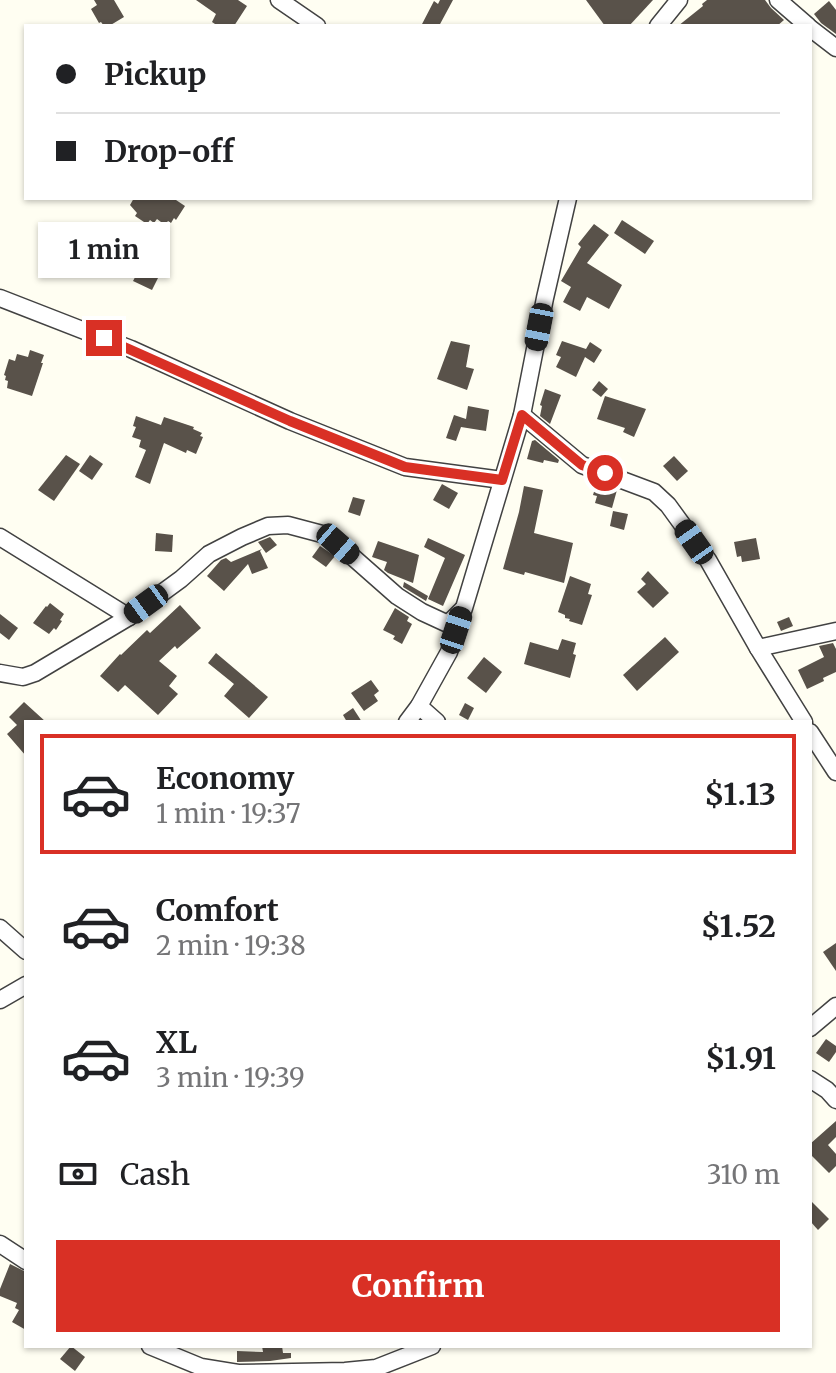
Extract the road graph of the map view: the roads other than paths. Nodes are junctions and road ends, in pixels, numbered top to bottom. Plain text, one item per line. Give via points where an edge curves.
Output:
1 (279, 0) edge
2 (679, 0) edge
3 (778, 0) edge
4 (314, 24) edge
5 (660, 24) edge
6 (806, 24) edge
7 (812, 29) edge
8 (836, 48) edge
9 (568, 200) edge
10 (0, 298) edge
11 (522, 415) junction
12 (502, 480) junction
13 (0, 537) edge
14 (464, 608) junction
15 (129, 617) junction
16 (836, 631) edge
17 (758, 648) junction
18 (0, 673) edge
19 (419, 706) junction
20 (408, 720) edge
21 (435, 720) edge
22 (803, 720) edge
23 (812, 735) edge
24 (836, 772) edge
25 (0, 928) edge
26 (24, 949) edge
27 (24, 986) edge
28 (0, 1000) edge
29 (836, 1006) edge
30 (812, 1026) edge
31 (812, 1081) edge
32 (836, 1100) edge
33 (1, 1250) edge
34 (24, 1260) edge
35 (155, 1348) edge
36 (427, 1348) edge

1 - 4 street
2 - 5 street
3 - 6 street
7 - 8 street
9 - 11 street
10 - 12 street via 405,467
11 - 12 street
11 - 17 street via 582,465 654,492 668,505 708,560
12 - 14 street
13 - 15 street
14 - 15 street via 448,624 397,596 322,534 278,525 209,554
14 - 19 street via 449,652
15 - 18 street via 35,673
16 - 17 street
17 - 22 street
19 - 20 street
19 - 21 street
23 - 24 street
25 - 26 street
27 - 28 street
29 - 30 street
31 - 32 street
33 - 34 street
35 - 36 street via 201,1367 238,1373 376,1368

